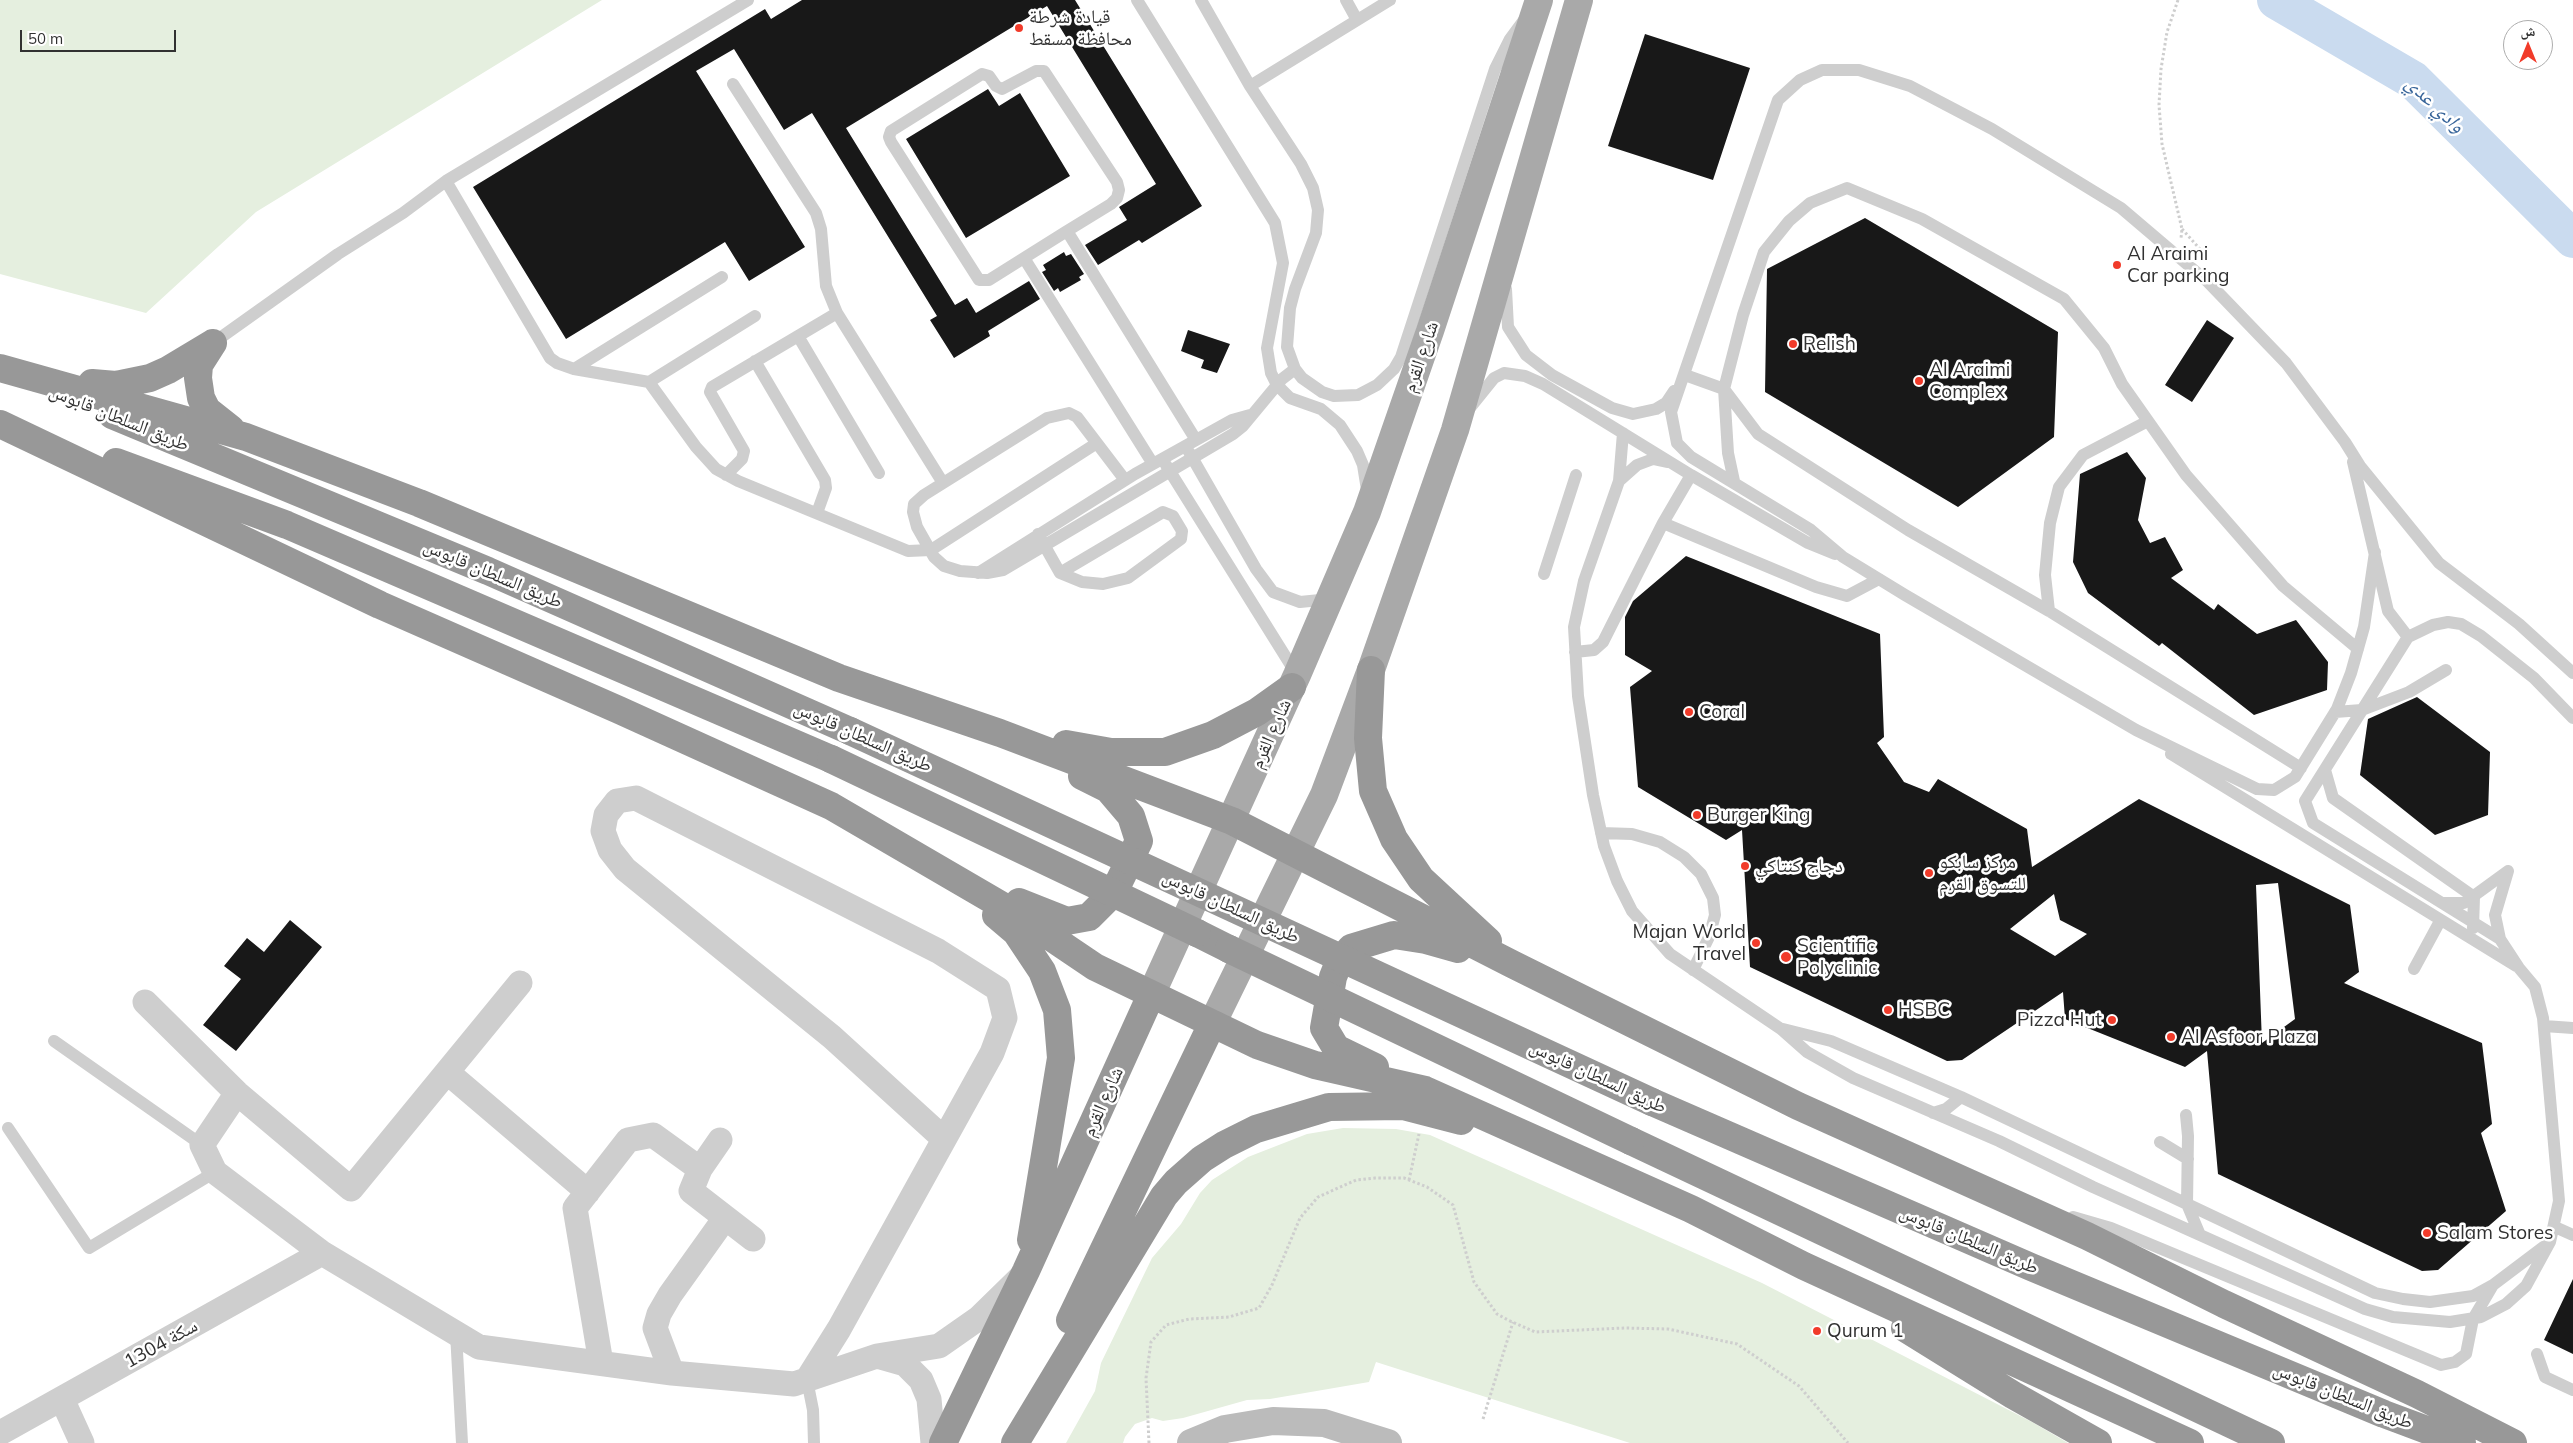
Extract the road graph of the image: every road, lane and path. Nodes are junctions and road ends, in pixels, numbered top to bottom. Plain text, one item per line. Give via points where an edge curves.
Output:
1 (748, 0) edge
2 (1137, 0) edge
3 (1201, 0) edge
4 (1346, 0) edge
5 (1390, 0) edge
6 (1580, 0) edge
7 (2178, 0) edge
8 (1537, 4) edge
9 (1357, 20) junction
10 (733, 84) dead end
11 (1250, 86) junction
12 (446, 181) junction
13 (1518, 205) junction
14 (2182, 229) dead end
15 (1067, 231) junction
16 (1024, 258) junction
17 (722, 277) dead end
18 (1280, 287) junction
19 (1295, 289) junction
20 (836, 313) junction
21 (755, 316) dead end
22 (798, 336) junction
23 (213, 343) junction
24 (755, 361) junction
25 (0, 368) edge
26 (574, 369) junction
27 (1295, 369) junction
28 (1686, 375) junction
29 (648, 382) junction
30 (1276, 385) junction
31 (1724, 389) junction
32 (1250, 415) junction
33 (0, 420) edge
34 (2148, 421) junction
35 (0, 424) edge
36 (1455, 430) junction
37 (1623, 433) junction
38 (239, 434) junction
39 (1191, 443) junction
40 (1097, 444) junction
41 (2348, 448) junction
42 (1193, 458) junction
43 (1158, 462) junction
44 (1670, 462) junction
45 (1170, 472) junction
46 (879, 473) dead end
47 (726, 475) junction
48 (1576, 475) dead end
49 (1691, 475) junction
50 (1125, 480) junction
51 (1619, 481) junction
52 (1734, 481) junction
53 (943, 483) junction
54 (1367, 512) junction
55 (817, 513) junction
56 (1663, 522) junction
57 (1038, 534) junction
58 (1045, 546) junction
59 (931, 550) junction
60 (2374, 552) junction
61 (1843, 557) junction
62 (978, 573) junction
63 (1060, 573) junction
64 (1544, 574) dead end
65 (1879, 579) junction
66 (1330, 599) junction
67 (2049, 611) junction
68 (2408, 637) junction
69 (2358, 649) junction
70 (1575, 652) junction
71 (1371, 670) junction
72 (2446, 670) dead end
73 (2573, 673) edge
74 (1295, 681) junction
75 (2362, 710) junction
76 (2335, 712) junction
77 (2573, 718) edge
78 (2136, 730) junction
79 (1000, 733) junction
80 (2301, 768) junction
81 (2325, 770) junction
82 (1232, 821) junction
83 (1601, 834) junction
84 (1298, 852) junction
85 (950, 874) junction
86 (2474, 897) junction
87 (2443, 903) junction
88 (2440, 921) junction
89 (2473, 921) junction
90 (2500, 939) junction
91 (2476, 942) junction
92 (1512, 964) junction
93 (2519, 968) junction
94 (2414, 969) dead end
95 (1693, 970) junction
96 (520, 983) dead end
97 (1152, 995) junction
98 (145, 1002) dead end
99 (1212, 1024) junction
100 (2544, 1026) junction
101 (2573, 1028) edge
102 (1781, 1029) junction
103 (54, 1041) dead end
104 (447, 1072) junction
105 (237, 1093) junction
106 (1961, 1097) junction
107 (1424, 1101) junction
108 (1933, 1114) junction
109 (2186, 1114) dead end
110 (8, 1128) dead end
111 (944, 1139) junction
112 (720, 1140) dead end
113 (2160, 1142) dead end
114 (202, 1145) junction
115 (2188, 1159) junction
116 (700, 1169) junction
117 (215, 1172) junction
118 (1409, 1180) junction
119 (588, 1192) junction
120 (1996, 1196) junction
121 (2187, 1204) junction
122 (725, 1218) junction
123 (2554, 1227) junction
124 (2200, 1235) junction
125 (2573, 1235) edge
126 (753, 1239) dead end
127 (2550, 1242) junction
128 (322, 1253) junction
129 (1804, 1266) junction
130 (1026, 1271) junction
131 (2494, 1285) junction
132 (2473, 1319) junction
133 (1513, 1322) junction
134 (456, 1334) junction
135 (837, 1334) junction
136 (2537, 1354) dead end
137 (867, 1359) junction
138 (601, 1363) junction
139 (672, 1373) junction
140 (807, 1380) junction
141 (2573, 1390) edge
142 (62, 1399) junction
143 (1483, 1419) dead end
144 (0, 1433) edge
145 (82, 1443) edge
146 (462, 1443) edge
147 (814, 1443) edge
148 (933, 1443) edge
149 (944, 1443) edge
150 (1014, 1443) edge
151 (1149, 1443) edge
152 (1191, 1443) edge
153 (1388, 1443) edge
154 (1848, 1443) edge
155 (2098, 1443) edge
156 (2190, 1443) edge
157 (2270, 1443) edge
158 (2462, 1443) edge
159 (2513, 1443) edge

1 - 12 lane
2 - 18 lane via 1275,224 1283,263
3 - 11 lane
4 - 9 lane
5 - 9 lane
6 - 13 main road
7 - 14 path via 2167,32 2159,105 2162,144
8 - 27 lane via 1501,53 1401,357 1394,369 1377,386 1347,396 1322,392
8 - 54 main road, شارع القرم
9 - 11 lane
10 - 20 lane via 816,213 821,229 826,286
11 - 19 lane via 1302,164 1316,199 1316,233
12 - 23 lane
12 - 26 lane via 546,352 557,363
13 - 28 lane via 1504,297 1508,327 1526,355 1552,375 1612,408 1633,414 1656,410 1666,403
13 - 36 main road
15 - 16 lane
15 - 16 lane via 1111,204 1119,190 1117,182 1044,71 1002,89 989,76 982,74 891,132 891,142 980,280 989,280
15 - 39 lane
16 - 43 lane
17 - 26 lane
18 - 19 lane
18 - 30 lane via 1267,348
19 - 27 lane via 1287,347
20 - 22 lane
20 - 53 lane
21 - 29 lane
22 - 24 lane
22 - 46 lane
23 - 25 highway via 168,370 128,384 102,385
23 - 38 highway via 199,365 201,398 207,410
24 - 47 lane via 716,383 710,392 744,451 742,459
24 - 55 lane via 825,480 826,488
25 - 38 highway
25 - 158 highway, طريق السلطان قابوس, bridge via 488,571 850,731 1652,1102 2031,1267 2384,1414
26 - 29 lane
27 - 30 lane
28 - 31 lane
28 - 41 lane via 1778,100 1800,80 1822,70 1859,70 1910,86 1992,129 2121,208 2208,282 2276,352
28 - 52 lane via 1671,412 1676,443 1691,457
29 - 47 lane via 708,463
30 - 32 lane
30 - 54 lane via 1290,398 1329,414 1350,437 1367,481
31 - 34 lane via 1743,315 1764,252 1789,221 1810,203 1847,188 1922,219 2064,299 2104,348 2122,384
31 - 52 lane via 1728,453
31 - 67 lane via 1758,434 1908,530
32 - 39 lane via 1232,420
32 - 42 lane via 1233,434
33 - 157 highway, طريق السلطان قابوس, bridge via 287,525 831,758
34 - 67 lane via 2083,454 2059,487 2050,522 2046,575
34 - 69 lane via 2186,475 2262,564 2283,586
35 - 85 highway via 380,606 831,806
36 - 37 lane via 1494,378 1504,373 1525,376 1543,384
36 - 71 main road
37 - 44 lane
37 - 51 lane
38 - 79 highway via 428,507 839,678
39 - 42 lane
39 - 43 lane
40 - 50 lane
40 - 53 lane via 1077,417 1069,413 1058,415 1047,418
40 - 59 lane
41 - 60 lane via 2360,484
41 - 73 lane via 2396,513 2439,563 2519,624
42 - 45 lane
42 - 66 lane via 1256,569 1273,592 1300,602
43 - 45 lane
43 - 50 lane
44 - 49 lane
44 - 51 lane via 1654,459 1637,465
45 - 58 lane
45 - 74 lane
47 - 55 lane
48 - 64 lane
49 - 56 lane
49 - 61 lane via 1808,543
50 - 57 lane
51 - 70 lane via 1584,581 1574,627
52 - 61 lane via 1811,530
53 - 59 lane via 914,504 917,527
54 - 66 main road, شارع القرم
55 - 59 lane via 908,551
56 - 65 lane via 1816,587 1847,596
56 - 70 lane via 1603,642 1594,650
57 - 58 lane
57 - 62 lane
58 - 62 lane via 1003,570
58 - 63 lane
59 - 62 lane via 944,566 960,572
60 - 68 lane via 2388,611
60 - 69 lane
61 - 65 lane
63 - 63 lane via 1082,582 1103,584 1128,578 1177,542 1182,530 1173,516 1163,512
65 - 78 lane
66 - 74 main road, شارع القرم
67 - 80 lane
68 - 75 lane
68 - 77 lane via 2433,625 2461,624 2534,678
69 - 76 lane
70 - 83 lane via 1578,696
71 - 84 main road via 1324,795
71 - 92 highway via 1368,738 1373,792 1394,839 1421,879
72 - 75 lane via 2409,692
74 - 79 highway via 1257,712 1213,735 1165,752 1111,752
74 - 82 main road, شارع القرم
75 - 76 lane
75 - 81 lane
76 - 80 lane
78 - 80 lane via 2256,789 2274,790 2295,777
78 - 88 lane via 2190,768
79 - 82 highway
79 - 85 highway via 1108,789 1131,816 1139,841 1114,892 1089,918 1067,921
81 - 86 lane via 2333,798
81 - 87 lane via 2306,801 2313,823
82 - 84 highway
82 - 97 main road, شارع القرم
83 - 95 lane via 1617,881 1632,911 1670,954
83 - 95 lane via 1632,834 1660,842 1684,857 1701,874 1713,898 1715,915 1709,937
84 - 92 highway
84 - 99 main road
85 - 97 highway via 1095,967
85 - 130 highway via 1016,932 1042,971 1057,1010 1060,1067
86 - 87 lane via 2464,902
86 - 89 lane
86 - 90 lane via 2508,871 2495,915
87 - 89 lane
88 - 91 lane
88 - 94 lane
89 - 90 lane
89 - 91 lane
90 - 93 lane
91 - 93 lane
92 - 107 highway via 1426,940 1394,935 1351,948 1339,962 1333,977 1324,1028 1328,1038 1336,1048
92 - 120 highway via 1798,1106
93 - 100 lane via 2538,994
95 - 102 lane
96 - 104 street
97 - 99 highway
97 - 130 highway, شارع القرم
98 - 105 street
99 - 107 highway via 1257,1045
99 - 150 highway
100 - 101 lane
100 - 123 lane via 2560,1191
102 - 106 lane via 1831,1041
102 - 108 lane via 1807,1052 1853,1078
103 - 114 lane
104 - 105 street via 351,1189
104 - 119 street
105 - 114 street
106 - 108 lane
106 - 121 lane
107 - 118 path
107 - 129 highway via 1456,1119 1691,1209
107 - 150 highway via 1404,1106 1329,1107 1256,1130 1202,1159 1164,1196
108 - 124 lane via 1999,1141
109 - 115 lane
110 - 117 lane via 89,1248
111 - 111 street via 992,1053 1005,1018 998,989 938,951 636,798 617,800 606,815 604,831 610,850 625,869 832,1037
111 - 135 street
112 - 116 street
113 - 115 lane
114 - 117 street
115 - 121 lane
116 - 119 street via 653,1135 628,1140
116 - 122 street via 691,1190
117 - 128 street
118 - 133 path via 1427,1187 1453,1206 1474,1282 1498,1314
118 - 151 path via 1356,1180 1318,1197 1300,1218 1259,1308 1228,1317 1189,1319 1166,1325 1150,1342 1146,1378
119 - 138 street via 575,1208
120 - 132 lane via 2111,1228 2441,1365 2455,1362 2466,1354
120 - 159 highway via 2087,1236
121 - 124 lane
121 - 131 lane via 2374,1292 2403,1300 2430,1302 2473,1296
122 - 126 street
122 - 139 street via 659,1314 655,1328
123 - 125 lane
123 - 127 lane
124 - 132 lane via 2365,1309 2393,1317 2450,1322
127 - 131 lane
127 - 132 lane via 2526,1286 2506,1304
128 - 134 street
128 - 142 street, سكة 1304
129 - 155 highway
129 - 156 highway
130 - 137 street via 979,1318 939,1346
130 - 149 highway, شارع القرم
131 - 132 lane
133 - 143 path
133 - 154 path via 1535,1332 1668,1329 1737,1344 1799,1386
134 - 138 street via 479,1347
134 - 146 lane
135 - 137 street
135 - 140 street
136 - 141 lane via 2545,1376
137 - 140 street
137 - 148 street via 905,1364 921,1380 929,1399
138 - 139 street
139 - 140 street via 794,1384
140 - 147 lane via 813,1410
142 - 144 street, سكة 1304
142 - 145 street
152 - 153 street via 1225,1429 1273,1421 1324,1423

